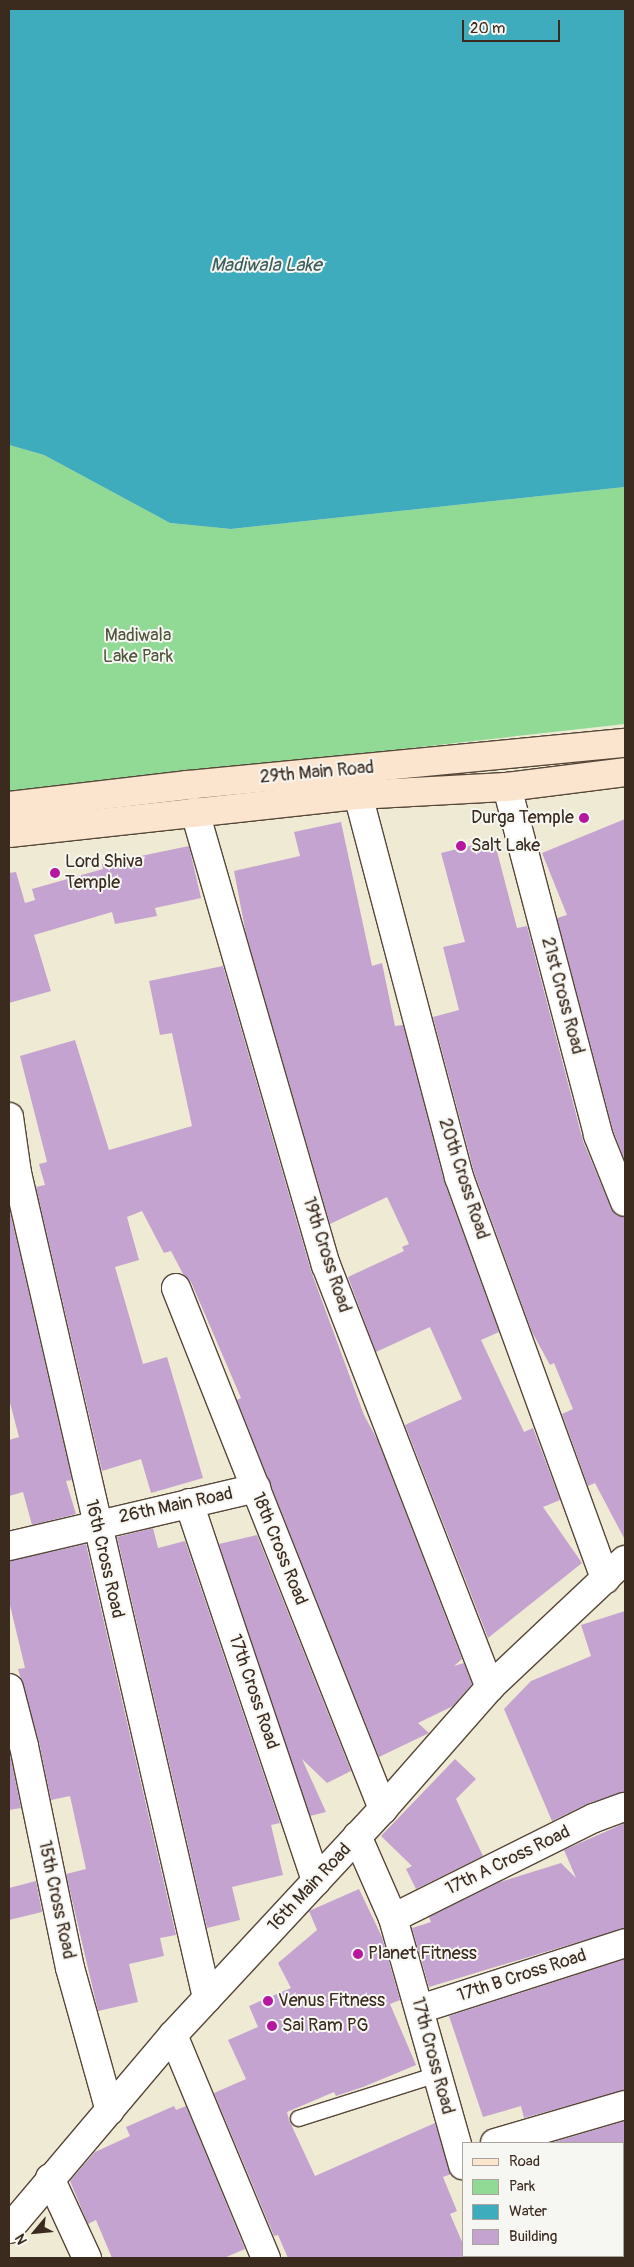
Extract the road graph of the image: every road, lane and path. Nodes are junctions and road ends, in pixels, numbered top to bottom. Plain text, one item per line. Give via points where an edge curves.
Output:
1 (625, 743) edge
2 (625, 772) edge
3 (354, 782) junction
4 (507, 787) junction
5 (9, 806) edge
6 (195, 812) junction
7 (9, 833) edge
8 (9, 1117) edge
9 (625, 1202) edge
10 (176, 1288) dead end
11 (256, 1488) junction
12 (189, 1503) junction
13 (96, 1523) junction
14 (9, 1546) edge
15 (625, 1560) edge
16 (605, 1579) junction
17 (490, 1687) junction
18 (9, 1688) edge
19 (16, 1748) edge
20 (625, 1807) edge
21 (383, 1809) junction
22 (357, 1836) junction
23 (316, 1881) junction
24 (393, 1918) junction
25 (625, 1944) edge
26 (207, 1998) junction
27 (420, 2010) junction
28 (173, 2035) junction
29 (437, 2074) junction
30 (625, 2105) edge
31 (110, 2111) junction
32 (298, 2118) dead end
33 (498, 2142) edge
34 (462, 2157) edge
35 (50, 2178) junction
36 (9, 2229) edge
37 (87, 2258) edge
38 (266, 2258) edge

1 - 3 main road, 29th Main Road
2 - 4 main road, 29th Main Road
3 - 4 main road, 29th Main Road
3 - 5 main road, 29th Main Road
3 - 6 main road, 29th Main Road
3 - 16 street, 20th Cross Road via 459,1177
4 - 9 street, 21st Cross Road via 598,1136
6 - 7 main road, 29th Main Road
6 - 17 street, 19th Cross Road via 326,1264
8 - 13 street, 16th Cross Road via 17,1173
10 - 11 street, 18th Cross Road
11 - 12 street, 26th Main Road
11 - 21 street, 18th Cross Road
12 - 13 street, 26th Main Road
12 - 23 street, 17th Cross Road
13 - 14 street, 26th Main Road
13 - 26 street, 16th Cross Road
15 - 16 street, 16th Main Road
16 - 17 street, 16th Main Road
17 - 21 street, 16th Main Road
18 - 19 street, 15th Cross Road
19 - 31 street, 15th Cross Road via 70,1968
20 - 24 street, 17th A Cross Road via 594,1818
21 - 22 street, 16th Main Road
22 - 23 street, 16th Main Road
22 - 24 street, 17th Cross Road
23 - 26 street, 16th Main Road
24 - 27 street, 17th Cross Road
25 - 27 street, 17th B Cross Road
26 - 28 street, 16th Main Road
27 - 29 street, 17th Cross Road
28 - 31 street, 16th Main Road
28 - 38 street
29 - 32 lane
29 - 34 street, 17th Cross Road
30 - 33 street
31 - 35 street, 16th Main Road
35 - 36 street, 16th Main Road
35 - 37 street

